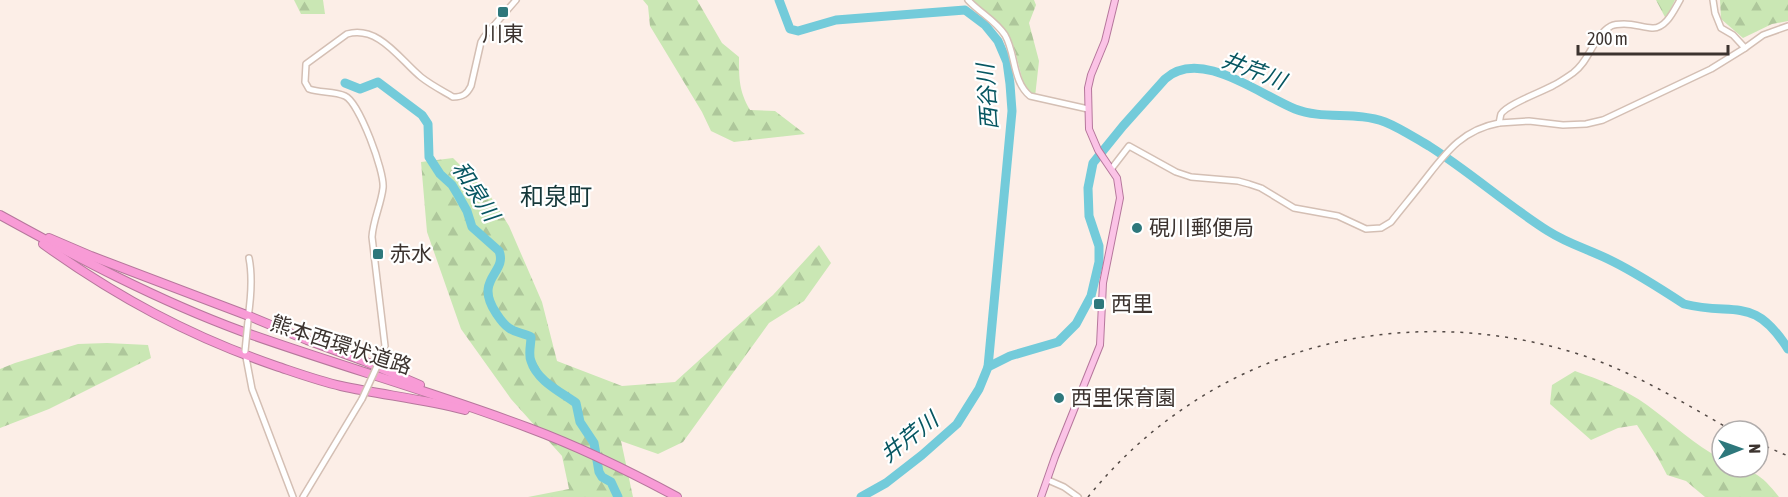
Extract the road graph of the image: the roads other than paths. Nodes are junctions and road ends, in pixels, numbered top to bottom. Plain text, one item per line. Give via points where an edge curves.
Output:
1 (516, 0) edge
2 (968, 0) edge
3 (1114, 0) edge
4 (1680, 0) edge
5 (1713, 0) edge
6 (1788, 26) edge
7 (1745, 48) junction
8 (1088, 109) junction
9 (1499, 123) junction
10 (1112, 168) junction
11 (2, 216) edge
12 (27, 230) junction
13 (249, 258) dead end
14 (248, 318) junction
15 (246, 353) junction
16 (442, 397) junction
17 (531, 429) junction
18 (1048, 480) junction
19 (293, 497) edge
20 (303, 497) edge
21 (677, 497) edge
22 (1041, 497) edge
23 (1078, 497) edge

1 - 20 street, bridge via 481,42 471,86 459,97 421,77 386,42 365,34 347,34 306,64 304,82 309,89 344,96 355,106 381,169 383,188 372,237 384,346 362,399
2 - 8 street via 1005,35 1026,93
3 - 8 main road via 1105,41 1091,75
4 - 9 street via 1659,27 1611,26 1575,72 1509,108 1501,114
5 - 7 street via 1721,28 1733,34
6 - 7 street via 1763,35
7 - 9 street via 1711,69 1603,120 1563,125
8 - 10 main road via 1089,129
9 - 10 street via 1466,135 1449,149 1391,222 1374,230 1338,216 1294,208 1249,184 1176,172 1129,146
10 - 18 main road via 1120,198 1103,283 1100,345
11 - 12 highway, 熊本西環状道路
11 - 14 highway
12 - 15 highway via 136,304 211,342
12 - 16 highway, 熊本西環状道路 via 115,276 239,330
13 - 14 street via 252,294
14 - 15 street, bridge
14 - 16 highway via 364,361
15 - 17 highway via 341,386 433,401
15 - 19 street via 252,389
16 - 17 highway, 熊本西環状道路
17 - 21 highway, 熊本西環状道路
18 - 22 main road
18 - 23 street

